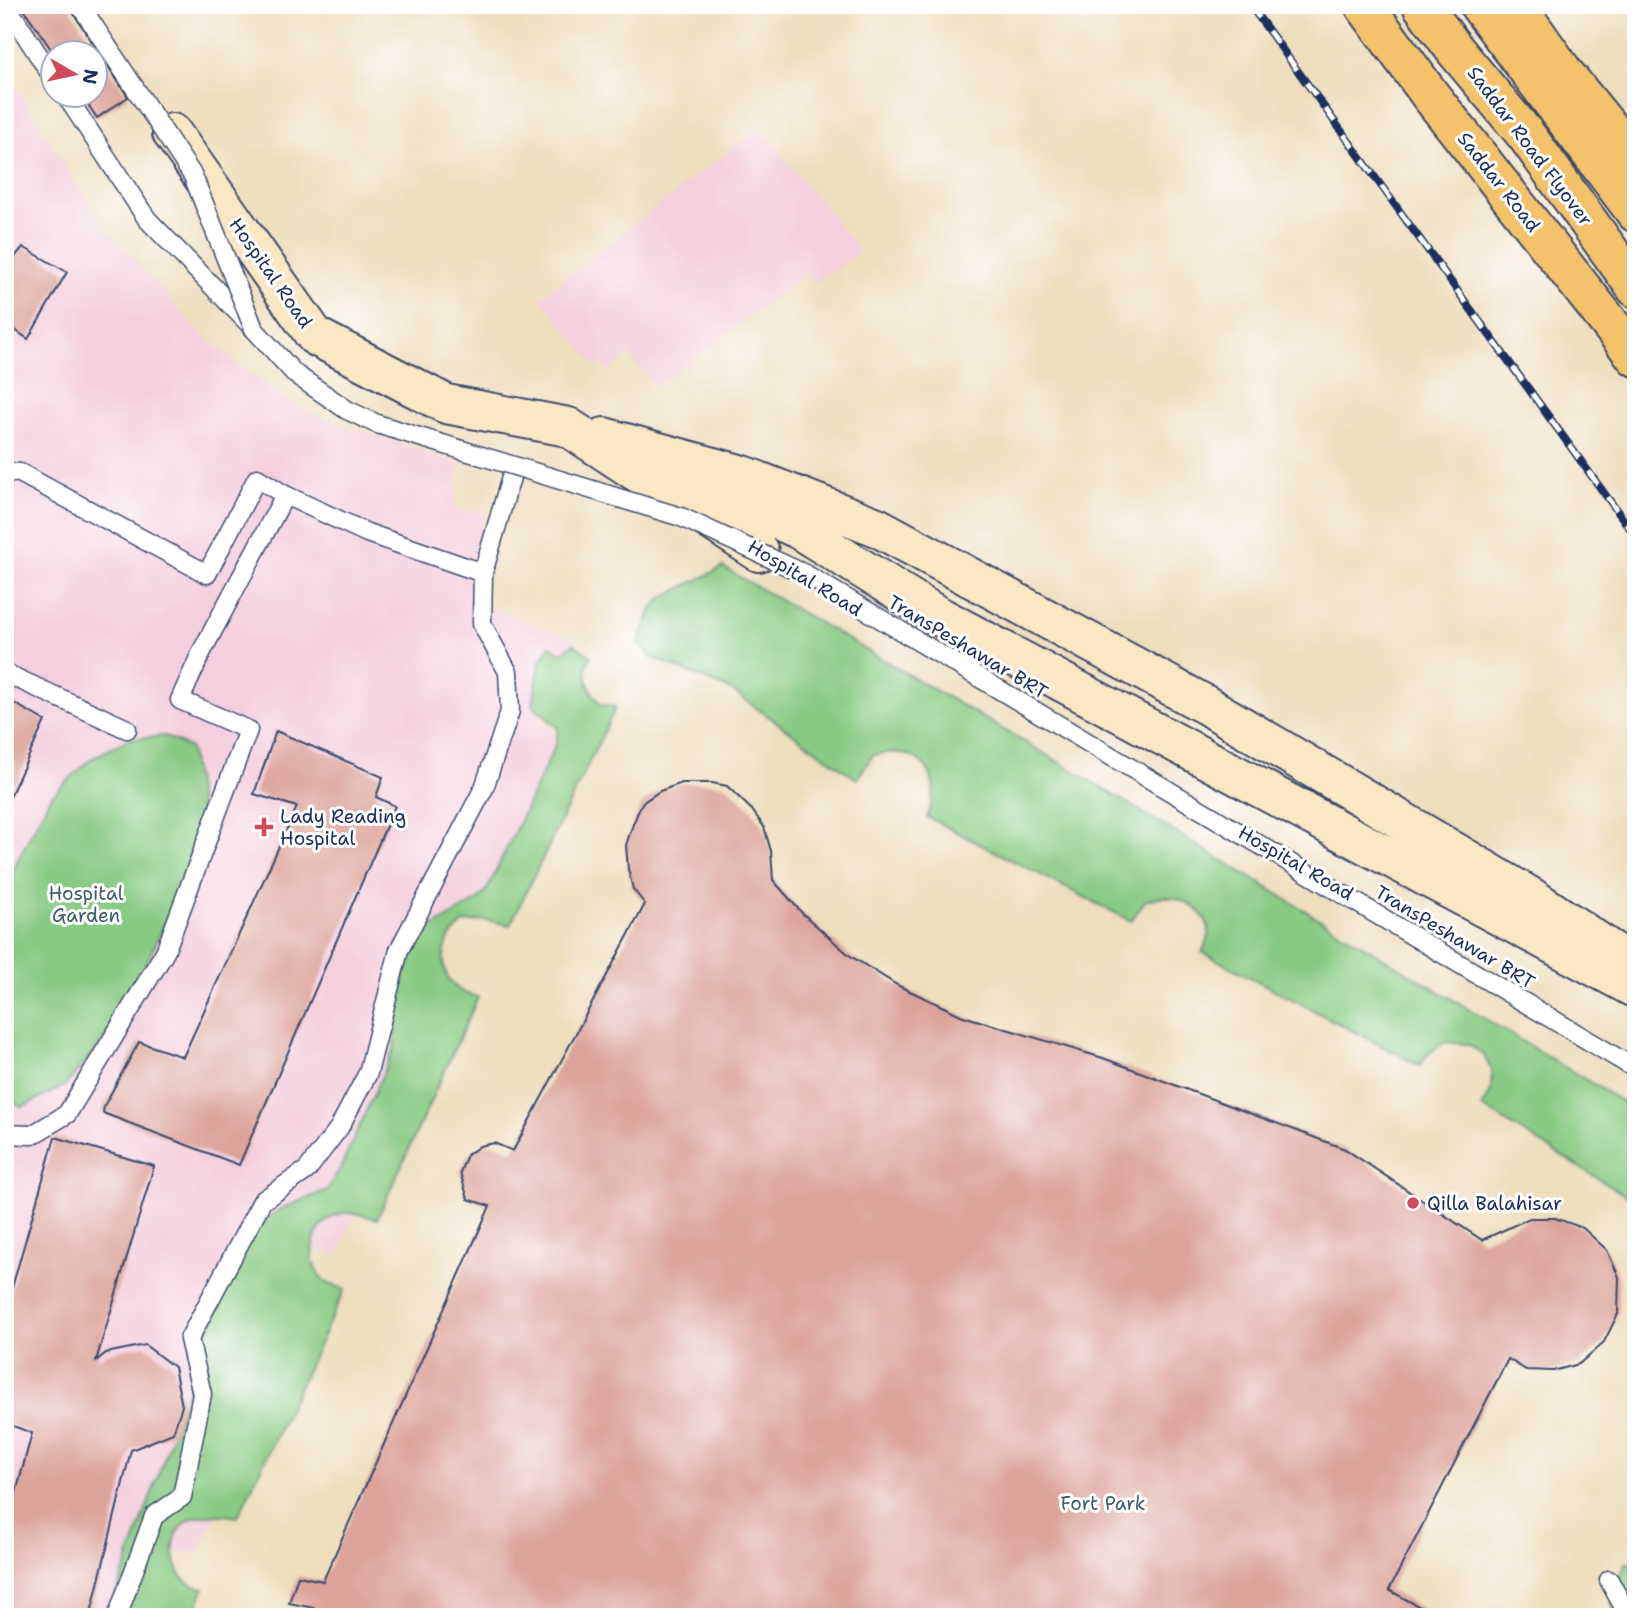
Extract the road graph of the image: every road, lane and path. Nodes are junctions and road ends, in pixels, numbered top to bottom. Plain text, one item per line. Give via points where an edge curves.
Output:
1 (6, 5) edge
2 (79, 5) edge
3 (1364, 5) edge
4 (1422, 5) edge
5 (1479, 5) edge
6 (1516, 5) edge
7 (38, 54) edge
8 (74, 108) edge
9 (1636, 161) edge
10 (1636, 213) edge
11 (1636, 288) edge
12 (254, 329) junction
13 (1636, 357) edge
14 (568, 427) junction
15 (514, 467) junction
16 (5, 472) edge
17 (285, 495) junction
18 (483, 573) junction
19 (5, 673) edge
20 (127, 729) dead end
21 (1636, 967) edge
22 (1636, 989) edge
23 (1636, 1060) edge
24 (1636, 1069) edge
25 (5, 1134) edge
26 (1609, 1580) dead end
27 (117, 1617) edge
28 (1629, 1617) edge

1 - 7 lane
2 - 12 lane, TransPeshawar BRT, bridge via 193,176
2 - 14 street, Hospital Road via 314,336 446,404
3 - 13 main road, Saddar Road
4 - 11 main road, Saddar Road Flyover via 1526,135
5 - 10 main road
6 - 9 main road
8 - 12 lane, TransPeshawar BRT via 147,219
12 - 15 lane, TransPeshawar BRT, bridge via 295,374 347,410
14 - 21 street via 743,475 877,527 1206,705 1531,897
14 - 22 street via 798,530 935,614
14 - 23 street, Hospital Road via 765,556
15 - 18 lane
15 - 24 lane, TransPeshawar BRT, bridge via 681,517 807,575
16 - 17 lane via 20,473 207,574 257,478
17 - 18 lane via 366,533
17 - 25 lane via 180,700 248,730 165,952 66,1114 32,1135
18 - 27 lane via 482,624 508,672 510,711 484,788 399,950 368,1073 351,1106 307,1170 262,1202 189,1339 202,1394 182,1497 154,1516
19 - 20 lane
26 - 28 lane

